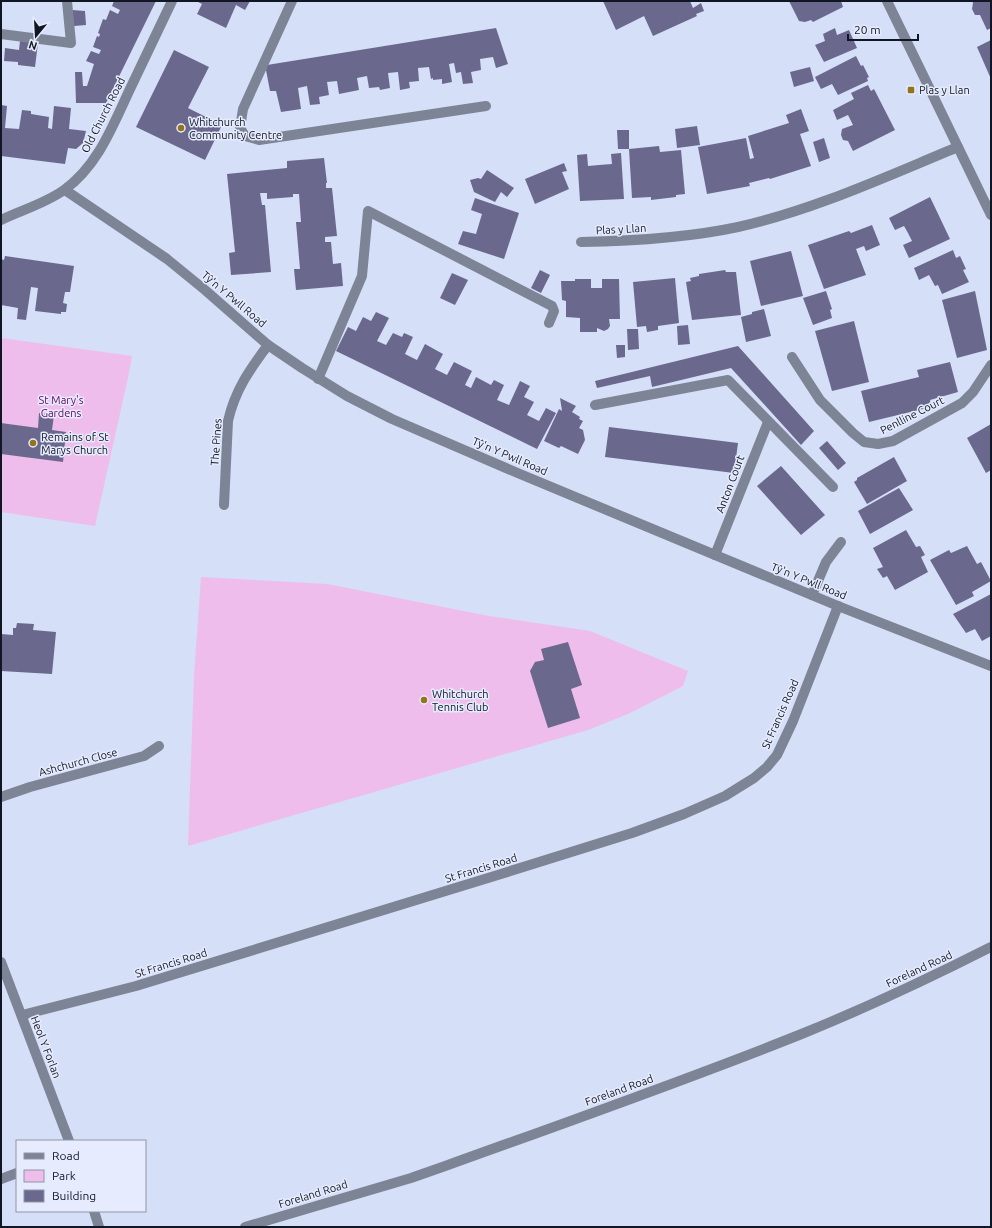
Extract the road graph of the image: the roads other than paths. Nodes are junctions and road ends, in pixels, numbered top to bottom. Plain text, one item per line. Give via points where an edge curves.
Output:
1 (67, 1) edge
2 (172, 1) edge
3 (292, 1) edge
4 (887, 1) edge
5 (1, 34) edge
6 (486, 106) dead end
7 (958, 147) junction
8 (65, 190) junction
9 (991, 215) edge
10 (1, 220) edge
11 (581, 242) dead end
12 (549, 323) dead end
13 (268, 345) junction
14 (792, 357) dead end
15 (991, 364) edge
16 (318, 379) junction
17 (595, 405) dead end
18 (768, 422) junction
19 (833, 487) dead end
20 (224, 505) dead end
21 (841, 542) dead end
22 (715, 555) junction
23 (812, 595) junction
24 (838, 606) junction
25 (991, 666) edge
26 (159, 746) dead end
27 (1, 797) edge
28 (991, 947) edge
29 (1, 962) edge
30 (22, 1015) junction
31 (69, 1140) edge
32 (16, 1173) edge
33 (1, 1179) edge
34 (94, 1212) edge
35 (99, 1227) edge
36 (245, 1227) edge

1 - 5 street via 71,43
2 - 8 street, Old Church Road via 99,152
3 - 6 street via 244,109 240,128 245,136 259,140
4 - 7 street
7 - 9 street
7 - 11 street, Plas y Llan via 816,204 738,227 646,240
8 - 10 street, Old Church Road
8 - 13 street, Tŷ'n Y Pwll Road via 167,259
12 - 16 street via 554,311 552,306 368,211 362,276
13 - 16 street, Tŷ'n Y Pwll Road
13 - 20 street, The Pines via 244,379 231,410 228,421
14 - 15 street, Penlline Court via 820,400 864,442 878,444 893,441 962,403 974,392
16 - 22 street, Tŷ'n Y Pwll Road via 392,419
17 - 18 street via 728,380
18 - 19 street
18 - 22 street, Anton Court
21 - 23 street via 826,562
22 - 23 street, Tŷ'n Y Pwll Road
23 - 24 street, Tŷ'n Y Pwll Road
24 - 25 street, Tŷ'n Y Pwll Road
24 - 30 street, St Francis Road via 793,721 776,754 767,767 754,778 725,796 632,833 501,874 136,986
26 - 27 street, Ashchurch Close via 144,756
28 - 36 street, Foreland Road via 885,998 685,1078 440,1168
29 - 30 street, Heol Y Forlan
30 - 31 street, Heol Y Forlan
32 - 33 street
34 - 35 street

